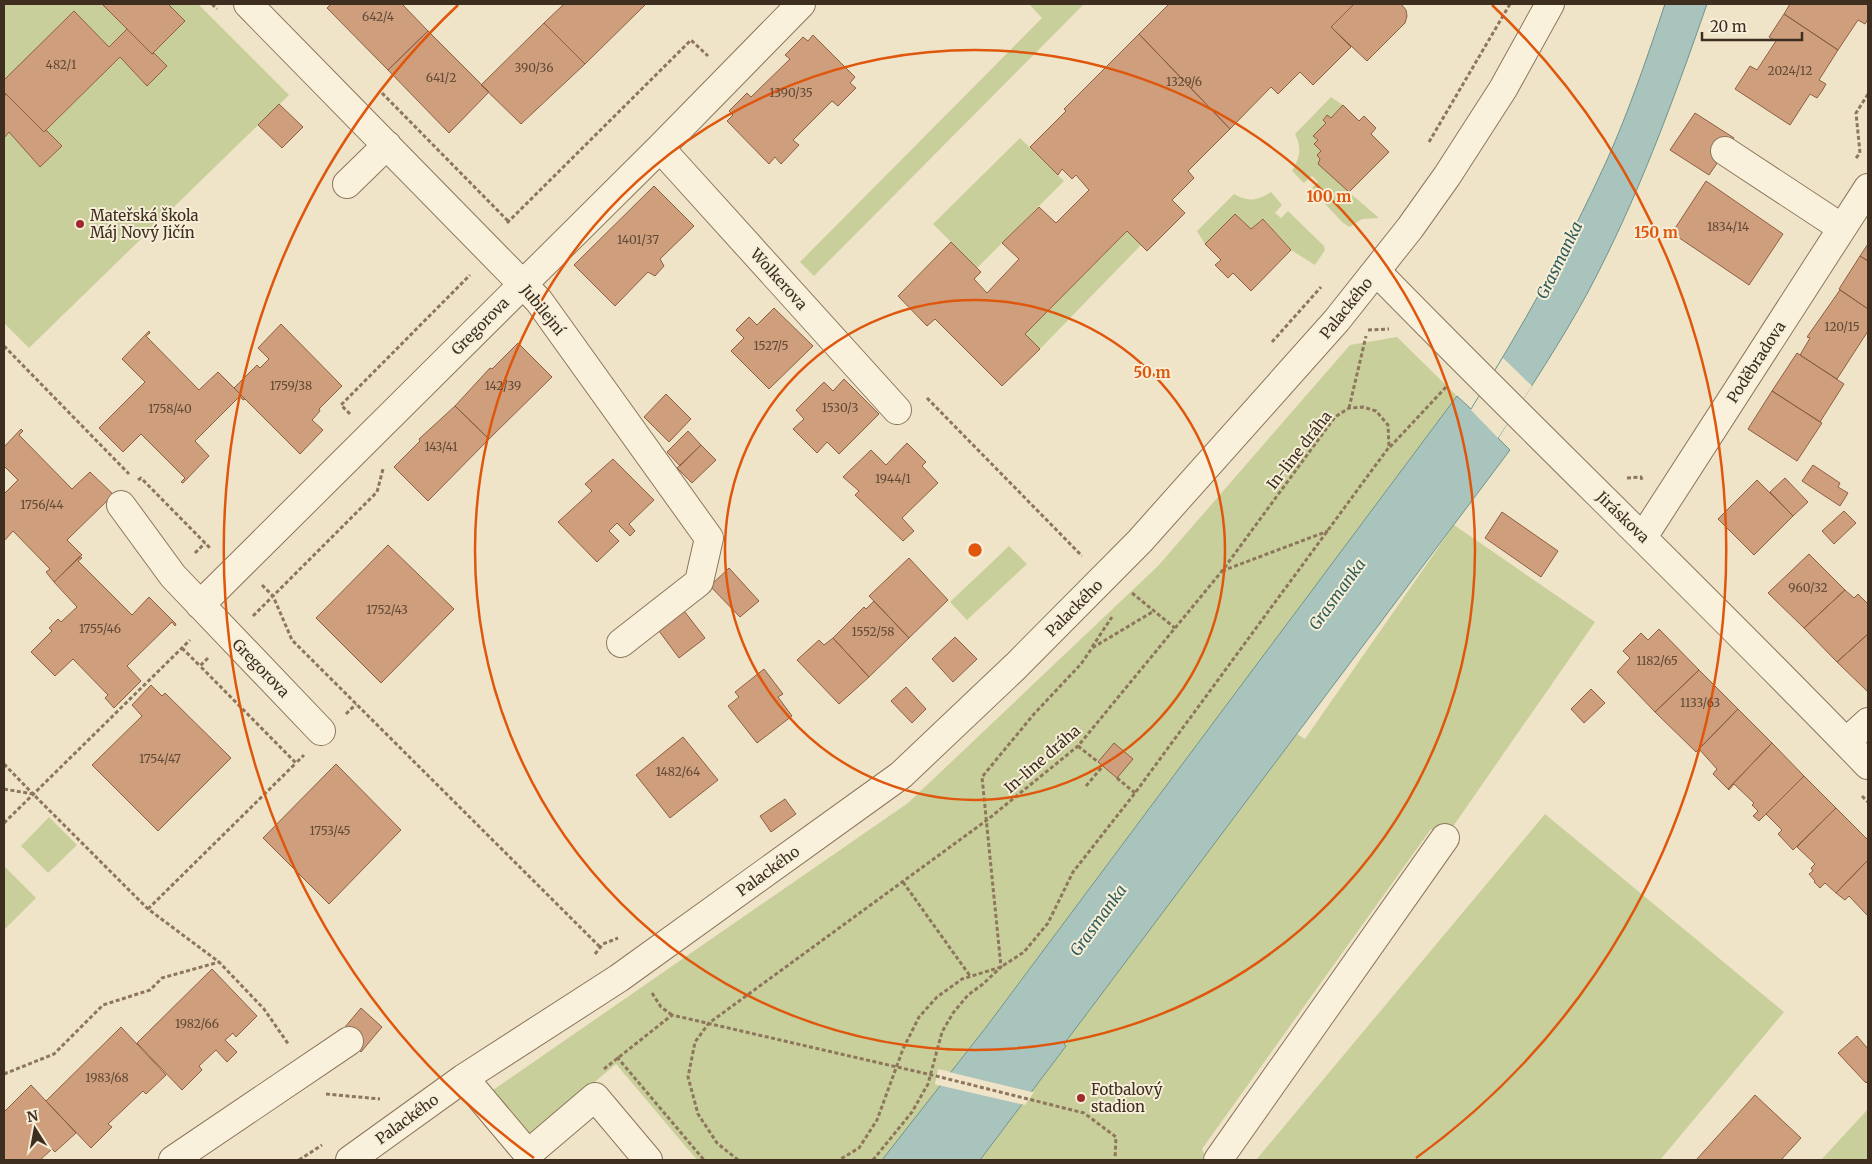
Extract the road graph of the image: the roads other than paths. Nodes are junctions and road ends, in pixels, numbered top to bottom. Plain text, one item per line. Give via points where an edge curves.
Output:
1 (248, 4) edge
2 (801, 4) edge
3 (1550, 4) edge
4 (387, 145) junction
5 (660, 148) junction
6 (1725, 151) dead end
7 (347, 184) dead end
8 (1868, 188) edge
9 (1842, 228) junction
10 (1376, 271) junction
11 (523, 284) junction
12 (897, 410) dead end
13 (121, 505) dead end
14 (1643, 537) junction
15 (200, 605) junction
16 (621, 643) dead end
17 (1868, 722) edge
18 (321, 731) dead end
19 (1846, 742) junction
20 (1868, 765) edge
21 (1445, 838) dead end
22 (349, 1041) dead end
23 (464, 1078) junction
24 (173, 1160) edge
25 (350, 1160) edge
26 (648, 1160) edge
27 (1218, 1160) edge

1 - 4 street, Jubilejní
2 - 5 street, Gregorova
3 - 10 street, Palackého via 1503,89 1447,176
4 - 7 street
4 - 11 street, Jubilejní
5 - 11 street, Gregorova
5 - 12 street, Wolkerova
6 - 9 street
8 - 9 street, Poděbradova
9 - 14 street, Poděbradova
10 - 14 street, Jiráskova
10 - 23 street, Palackého via 1338,320 1140,541 1016,666 901,775 619,978
11 - 15 street, Gregorova
11 - 16 street, Jubilejní via 539,301 709,538 699,582
13 - 15 street, Gregorova via 170,572
14 - 19 street, Jiráskova
15 - 18 street, Gregorova
17 - 19 street
19 - 20 street, Jiráskova
21 - 27 street
22 - 24 street
23 - 25 street, Palackého
23 - 26 street via 528,1154 595,1098

